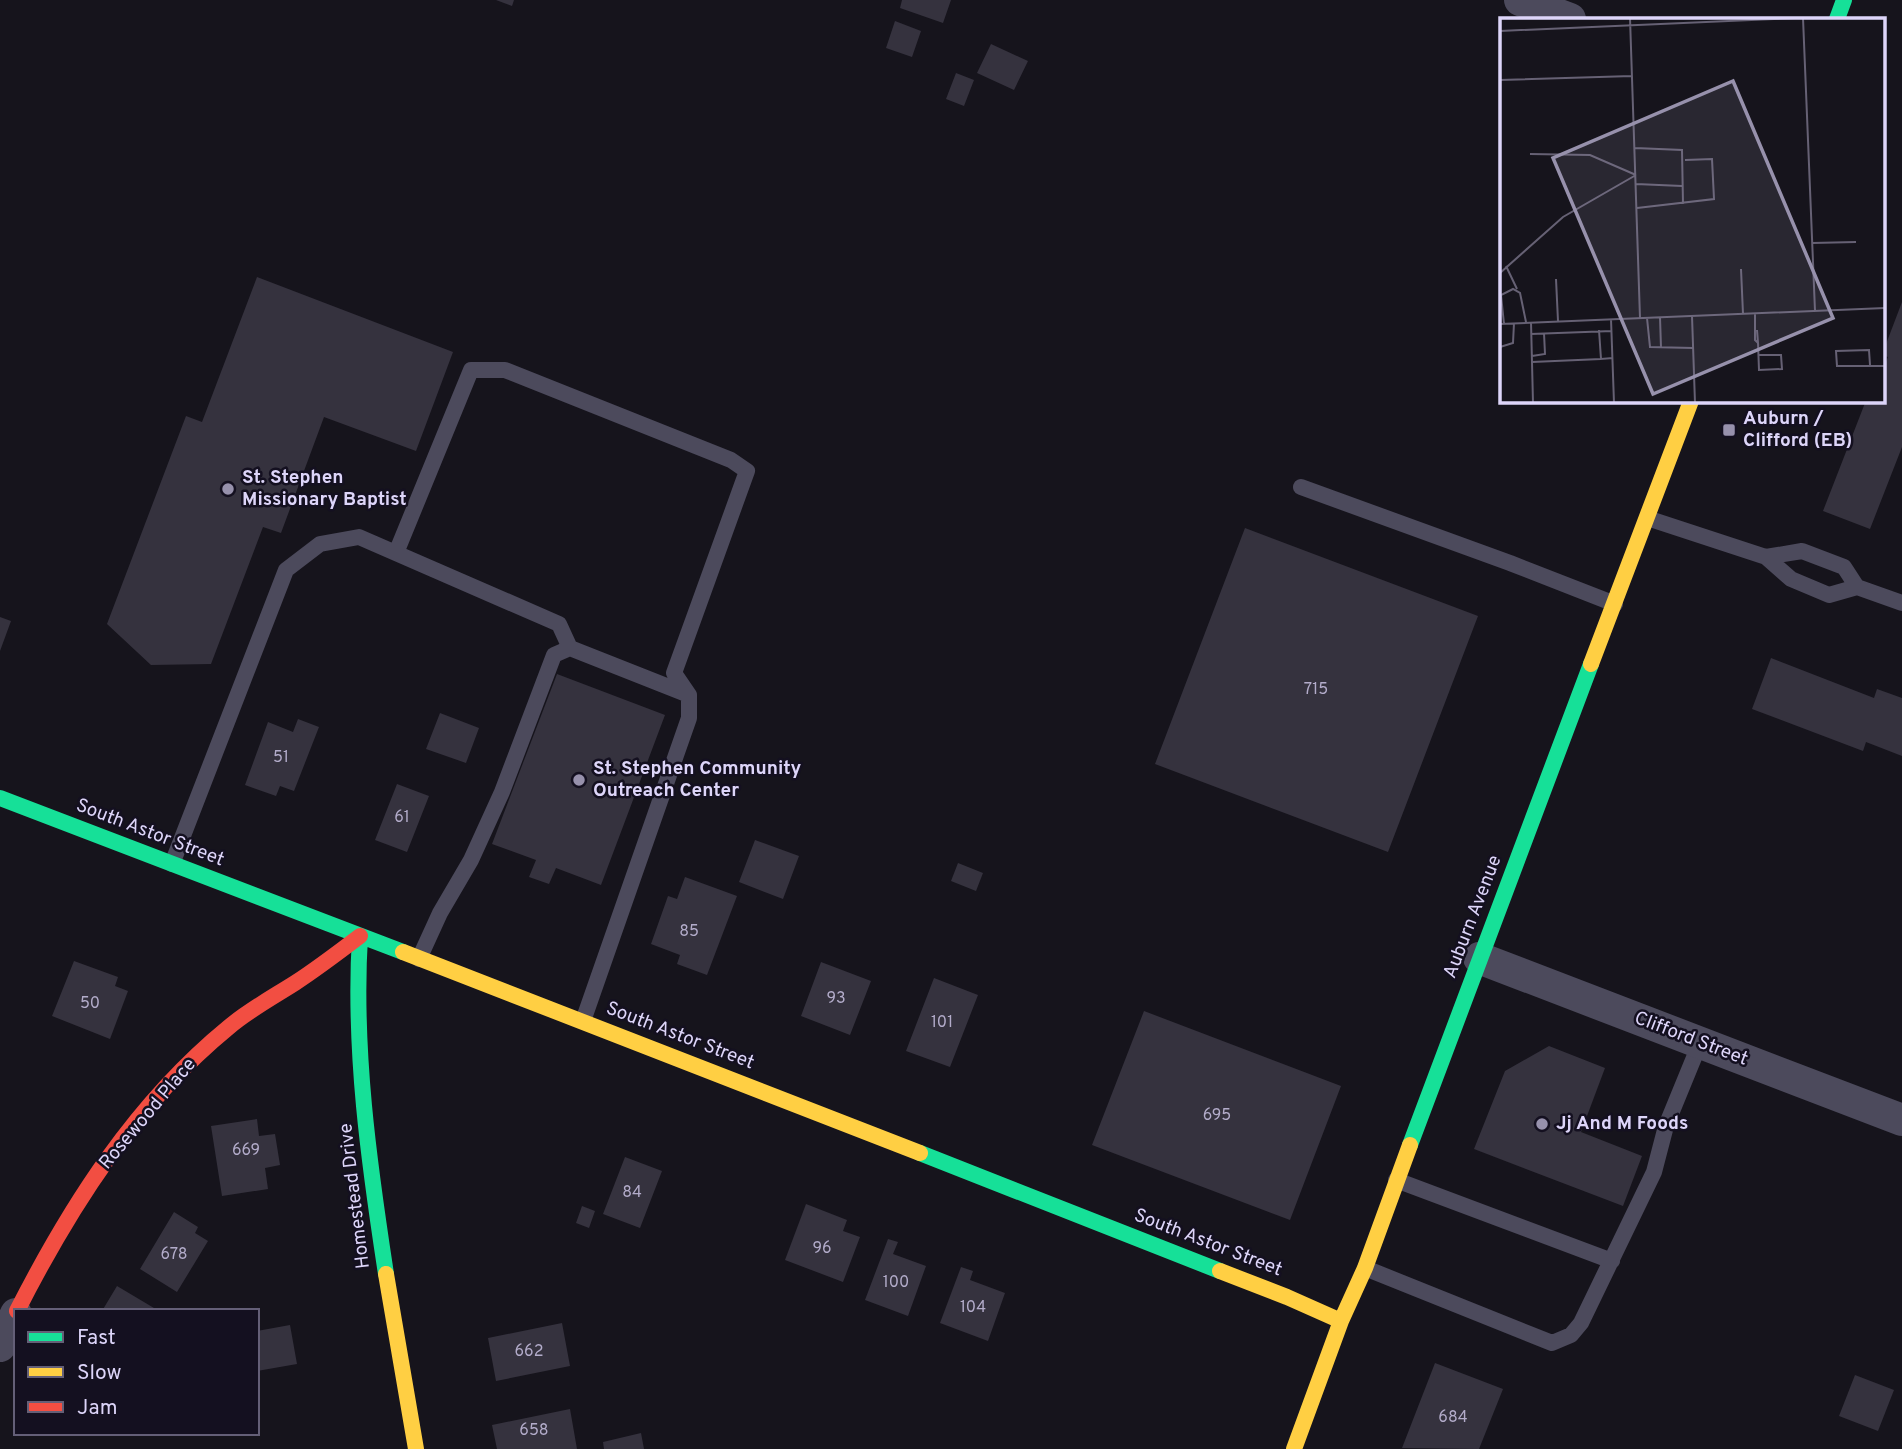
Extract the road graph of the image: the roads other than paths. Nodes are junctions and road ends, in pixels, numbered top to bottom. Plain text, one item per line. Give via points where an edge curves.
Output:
1 (1520, 0) edge
2 (1844, 0) edge
3 (1567, 18) edge
4 (1837, 18) edge
5 (1691, 402) edge
6 (1301, 487) dead end
7 (1647, 517) junction
8 (396, 553) junction
9 (1766, 557) junction
10 (1857, 587) junction
11 (1902, 603) edge
12 (1615, 604) junction
13 (570, 648) junction
14 (689, 695) junction
15 (0, 798) edge
16 (172, 864) junction
17 (359, 936) junction
18 (1479, 958) junction
19 (419, 959) junction
20 (583, 1021) junction
21 (1700, 1043) junction
22 (1902, 1120) edge
23 (1396, 1180) junction
24 (1612, 1261) junction
25 (1365, 1268) junction
26 (19, 1309) edge
27 (14, 1318) edge
28 (1341, 1321) junction
29 (0, 1346) edge
30 (415, 1449) edge
31 (1294, 1449) edge

1 - 3 street
2 - 4 street
5 - 7 street, Auburn Avenue
6 - 12 lane
7 - 9 lane
7 - 12 street, Auburn Avenue
8 - 13 lane via 559,624
8 - 14 lane via 471,370 505,370 732,460 747,471 674,673
8 - 16 lane via 359,537 320,544 286,570
9 - 10 lane via 1791,579 1829,595
9 - 10 lane via 1802,551 1844,566
10 - 11 lane
12 - 18 street, Auburn Avenue
13 - 14 lane
13 - 19 lane via 554,655 482,838
14 - 20 lane via 689,718
15 - 16 street, South Astor Street
16 - 17 street, South Astor Street
17 - 19 street, South Astor Street
17 - 26 street, Rosewood Place via 232,1025 171,1082 86,1190
17 - 30 street, Homestead Drive via 357,984 368,1131 389,1299
18 - 21 street, Clifford Street
18 - 23 street, Auburn Avenue
19 - 20 street, South Astor Street
20 - 28 street, South Astor Street
21 - 22 street, Clifford Street
21 - 24 lane via 1666,1126 1654,1172
23 - 24 lane
23 - 25 street, Auburn Avenue
24 - 25 lane via 1581,1323 1571,1335 1552,1343
25 - 28 street, Auburn Avenue
27 - 29 street, Rosewood Place
28 - 31 street, Auburn Avenue

